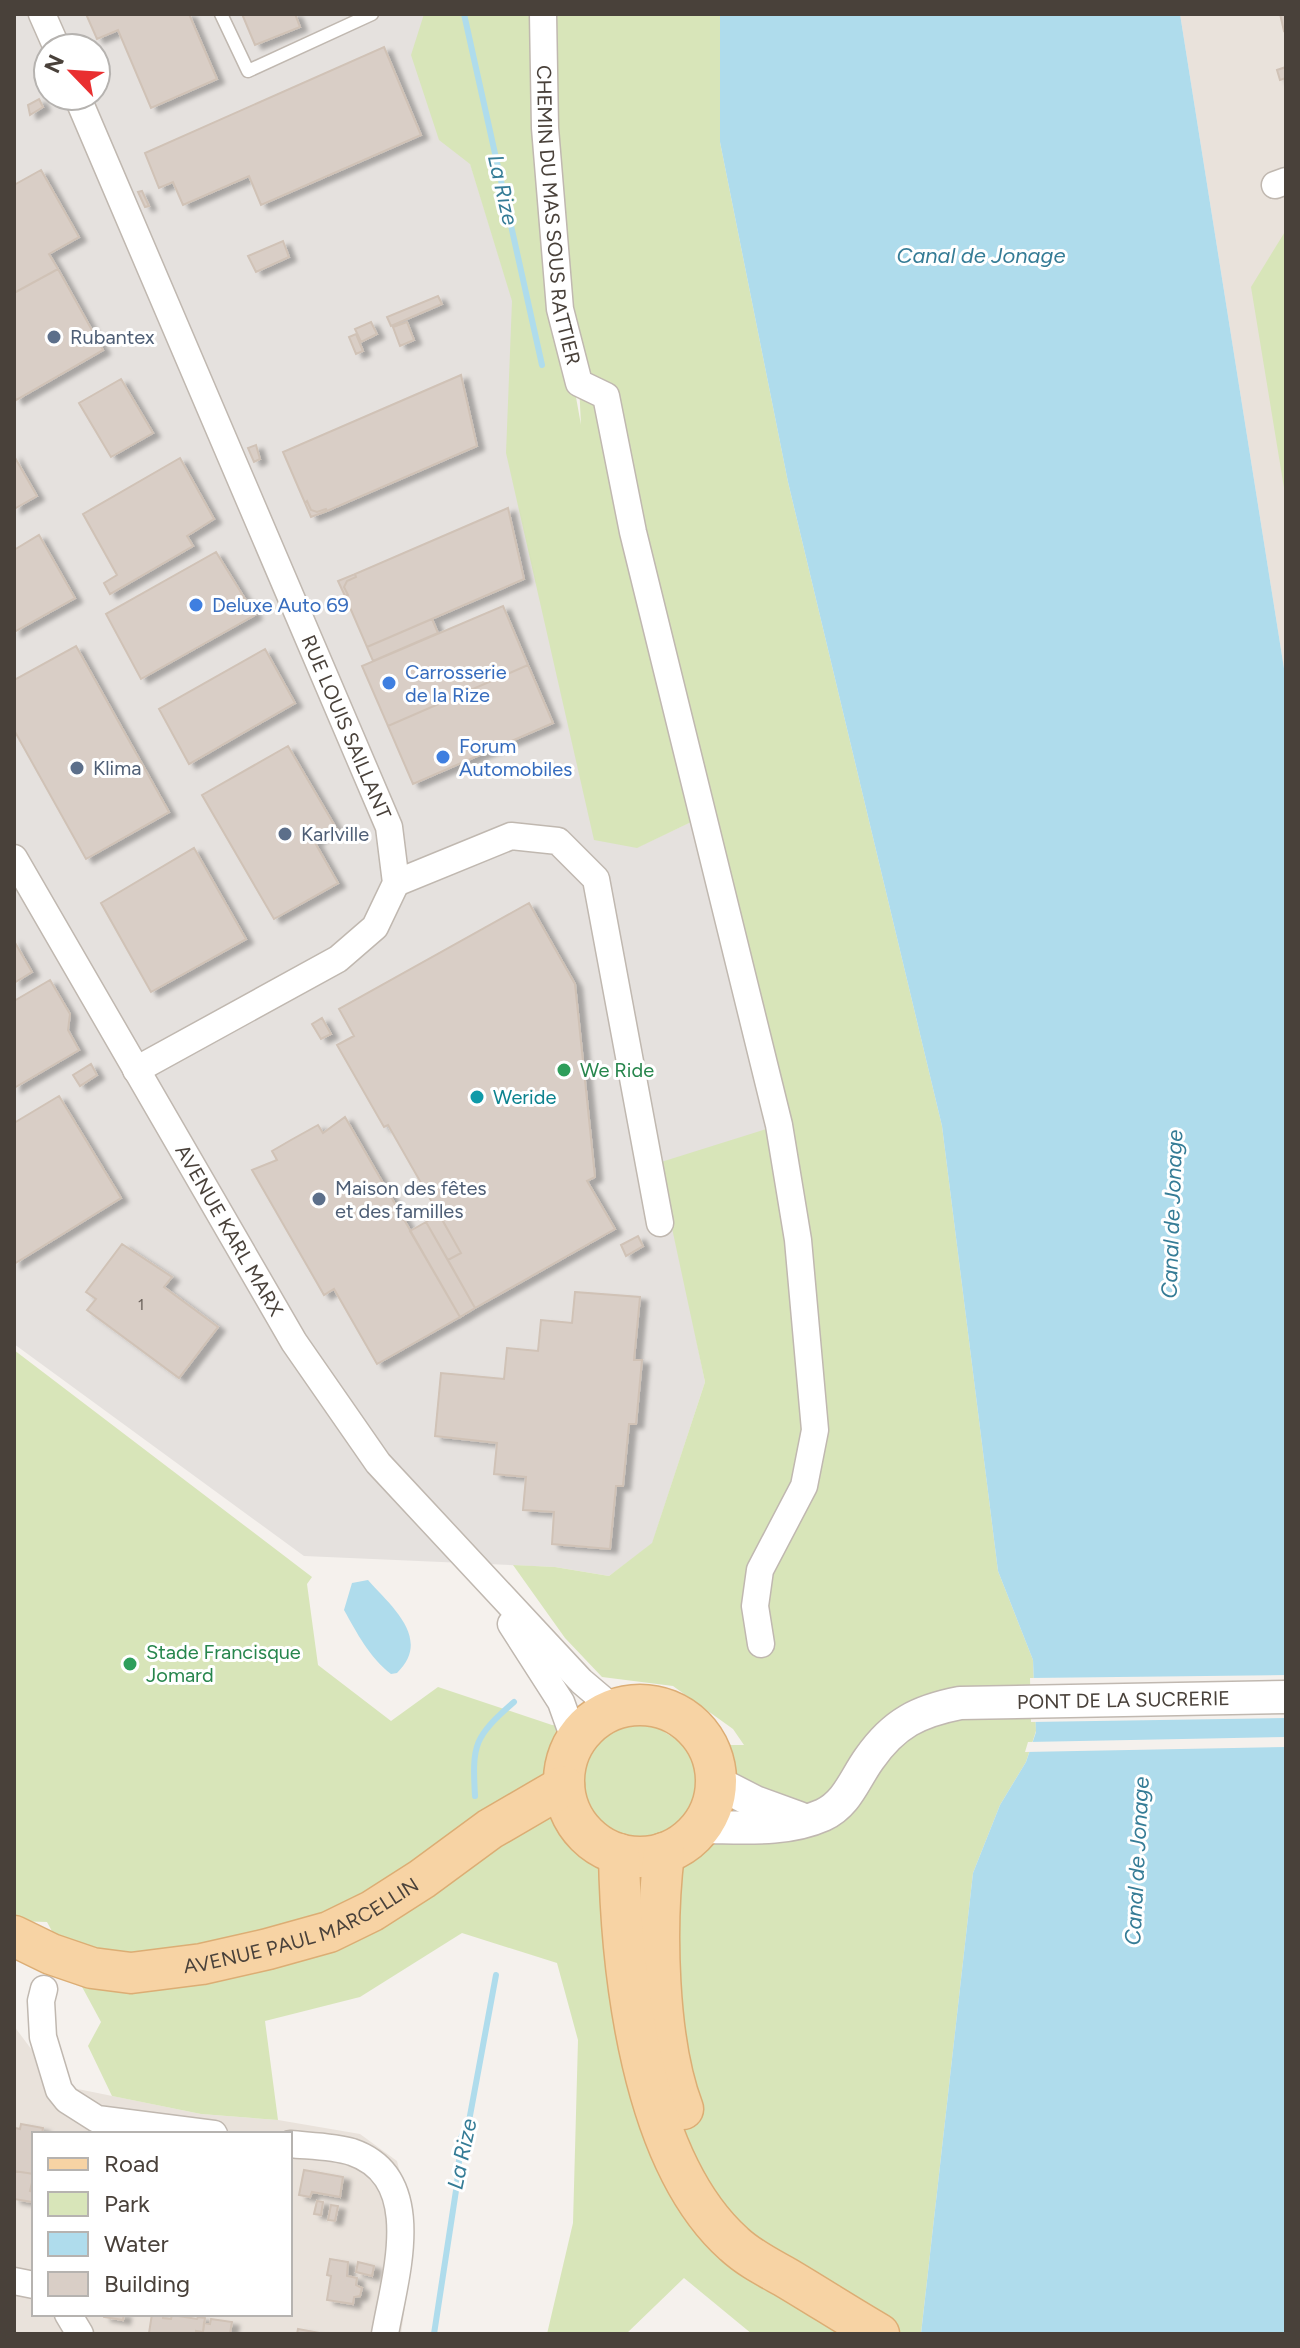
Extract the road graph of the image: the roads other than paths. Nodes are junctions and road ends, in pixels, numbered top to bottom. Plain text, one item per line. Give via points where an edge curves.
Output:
1 (221, 14) edge
2 (372, 14) edge
3 (543, 14) edge
4 (84, 112) edge
5 (14, 858) edge
6 (396, 883) junction
7 (136, 1070) junction
8 (660, 1223) dead end
9 (482, 1577) junction
10 (761, 1644) dead end
11 (1286, 1697) edge
12 (614, 1709) junction
13 (575, 1741) junction
14 (716, 1782) junction
15 (564, 1786) junction
16 (806, 1821) junction
17 (700, 1827) junction
18 (664, 1853) junction
19 (619, 1854) junction
20 (14, 1936) edge
21 (44, 1989) dead end
22 (95, 2126) edge
23 (184, 2132) edge
24 (292, 2144) edge
25 (783, 2276) junction
26 (69, 2316) edge
27 (868, 2328) edge
28 (80, 2334) edge
29 (385, 2334) edge

1 - 2 lane via 248,71
3 - 10 street, CHEMIN DU MAS SOUS RATTIER via 545,128 560,309 579,383 606,396 633,532 779,1125 798,1240 815,1430 804,1486 760,1570 755,1606
4 - 6 street, RUE LOUIS SAILLANT via 389,827
5 - 7 street, AVENUE KARL MARX
6 - 7 street via 375,927 338,959
6 - 8 street via 511,836 558,841 596,879
7 - 9 street, AVENUE KARL MARX via 294,1342 378,1463
9 - 12 street, AVENUE KARL MARX
9 - 13 street, AVENUE KARL MARX via 561,1702
11 - 16 street, PONT DE LA SUCRERIE via 960,1703 928,1709 887,1736 842,1802
12 - 13 main road via 585,1727
12 - 14 main road via 643,1704 684,1718 705,1740
13 - 15 main road
14 - 16 street
14 - 17 main road via 712,1806
15 - 19 main road via 577,1825 598,1845
15 - 20 main road, AVENUE PAUL MARCELLIN via 490,1829 372,1911 329,1932 268,1949 131,1973 92,1968
16 - 17 street via 775,1827
17 - 18 main road
18 - 19 main road
18 - 25 main road via 659,1896 662,1997 673,2083 698,2149
19 - 25 main road via 626,1975 644,2072 667,2144 701,2208 733,2243
21 - 22 street via 43,2037 59,2090
22 - 23 street
24 - 29 street via 351,2152 377,2166 396,2192 402,2233
25 - 27 main road
26 - 28 street

